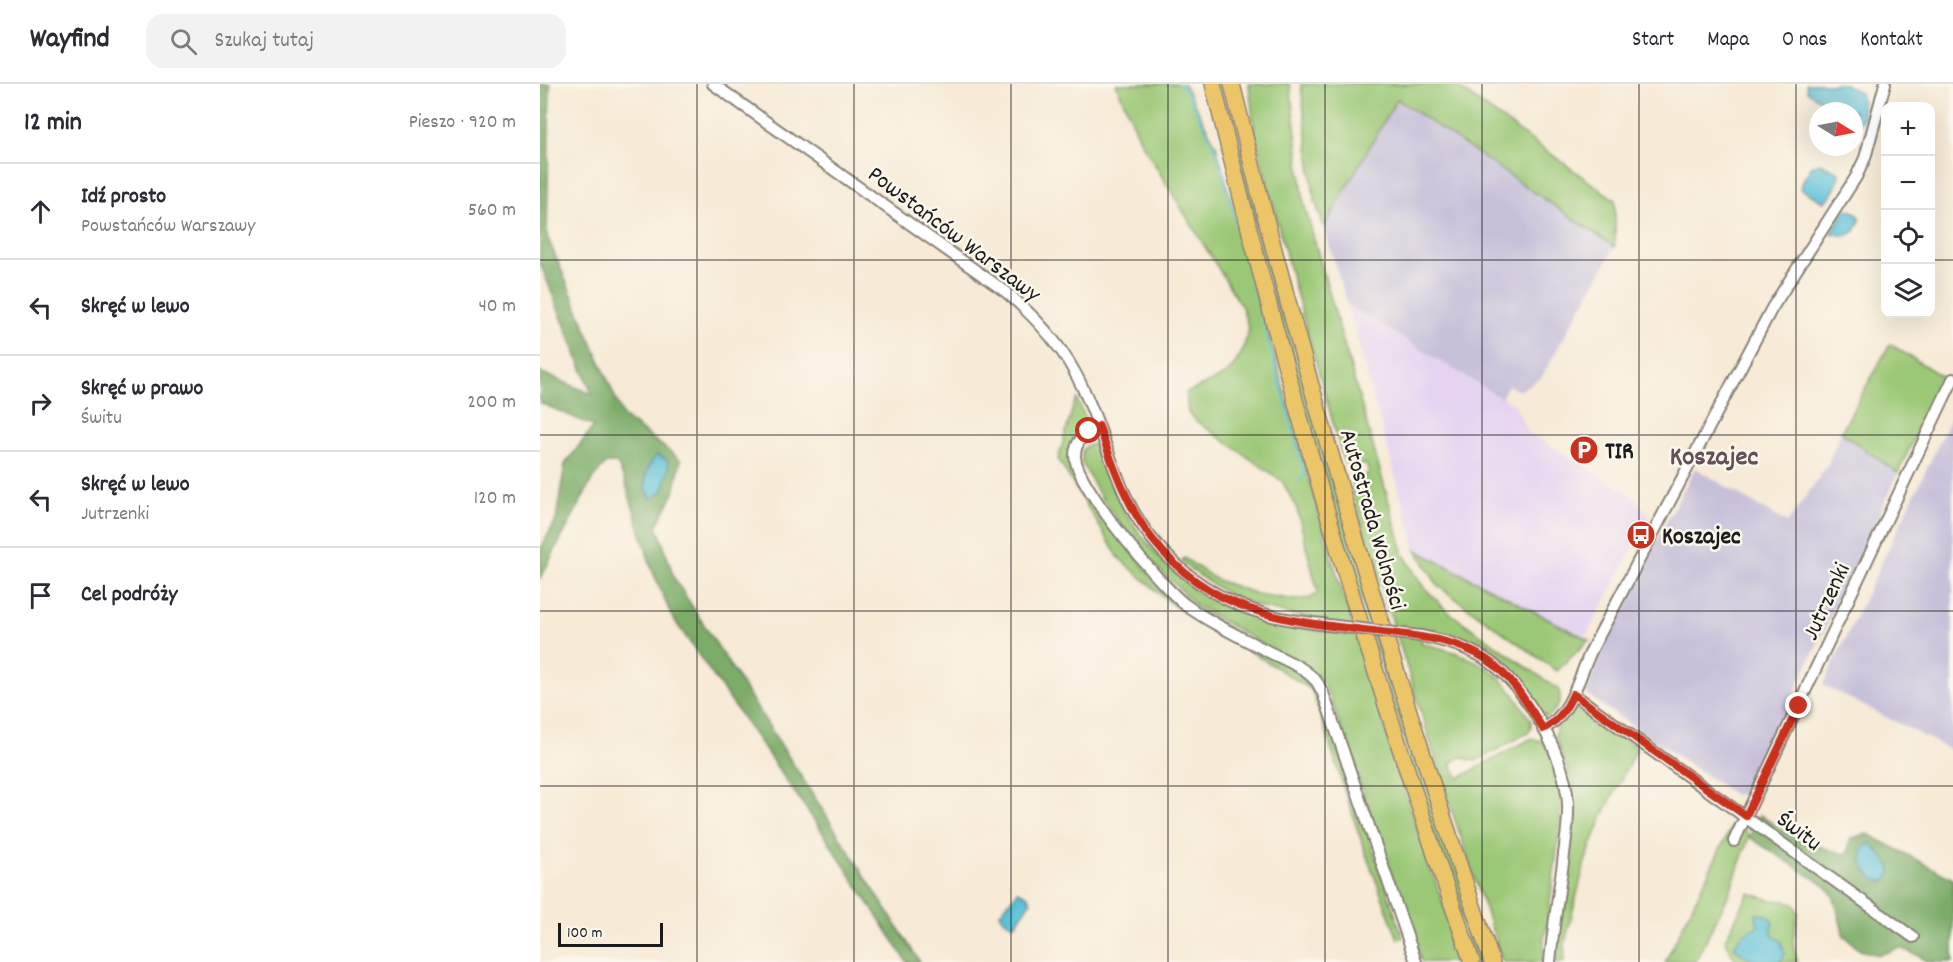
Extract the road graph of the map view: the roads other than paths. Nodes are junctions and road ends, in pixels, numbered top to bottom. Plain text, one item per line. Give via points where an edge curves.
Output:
1 (713, 84) edge
2 (1213, 84) edge
3 (1232, 84) edge
4 (1885, 84) edge
5 (1953, 379) edge
6 (1099, 426) junction
7 (1573, 694) junction
8 (1543, 729) junction
9 (1746, 816) junction
10 (1734, 841) dead end
11 (1913, 937) dead end
12 (1416, 962) edge
13 (1472, 962) edge
14 (1492, 962) edge
15 (1550, 962) edge

1 - 6 street, Powstańców Warszawy via 1019,303 1047,332 1073,369
2 - 13 highway, Autostrada Wolności via 1340,555
3 - 14 highway, Autostrada Wolności via 1283,284 1351,521
4 - 7 street via 1856,177 1772,308 1593,647
5 - 9 street, Jutrzenki
6 - 8 street, Powstańców Warszawy, bridge via 1134,512 1154,542 1207,588 1246,608 1278,618 1420,636 1463,647 1497,667 1516,687
6 - 12 street via 1079,440 1075,465 1143,562 1201,615 1291,663 1317,682
7 - 8 street via 1554,722
7 - 9 street, Świtu
8 - 15 street, Powstańców Warszawy via 1563,769 1568,806
9 - 10 street, Jutrzenki
9 - 11 street, Świtu

